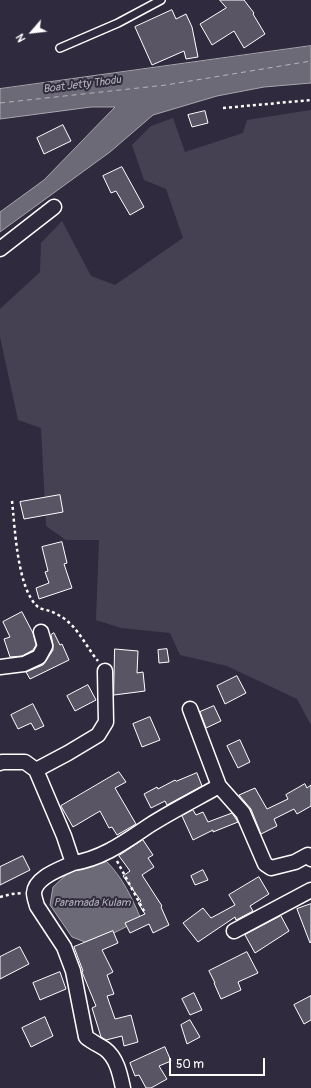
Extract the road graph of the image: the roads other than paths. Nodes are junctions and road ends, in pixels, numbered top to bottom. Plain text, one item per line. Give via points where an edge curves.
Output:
1 (161, 0) edge
2 (60, 48) dead end
3 (54, 207) dead end
4 (0, 249) edge
5 (41, 632) dead end
6 (0, 667) edge
7 (105, 671) road end
8 (190, 709) dead end
9 (0, 763) edge
10 (36, 770) junction
11 (219, 786) junction
12 (311, 859) edge
13 (73, 863) junction
14 (311, 890) edge
15 (234, 931) dead end
16 (123, 1088) edge

1 - 2 lane via 118,23
3 - 4 street
5 - 6 street via 45,646 39,656 24,664
7 - 10 street via 106,722 98,735
8 - 11 street
9 - 10 street via 25,762
10 - 13 street
11 - 12 street via 243,813 265,864 271,868 295,862 308,855
11 - 13 street via 111,850
13 - 16 street via 41,880 34,892 37,906 64,947 71,965 86,1037 112,1056
14 - 15 street

